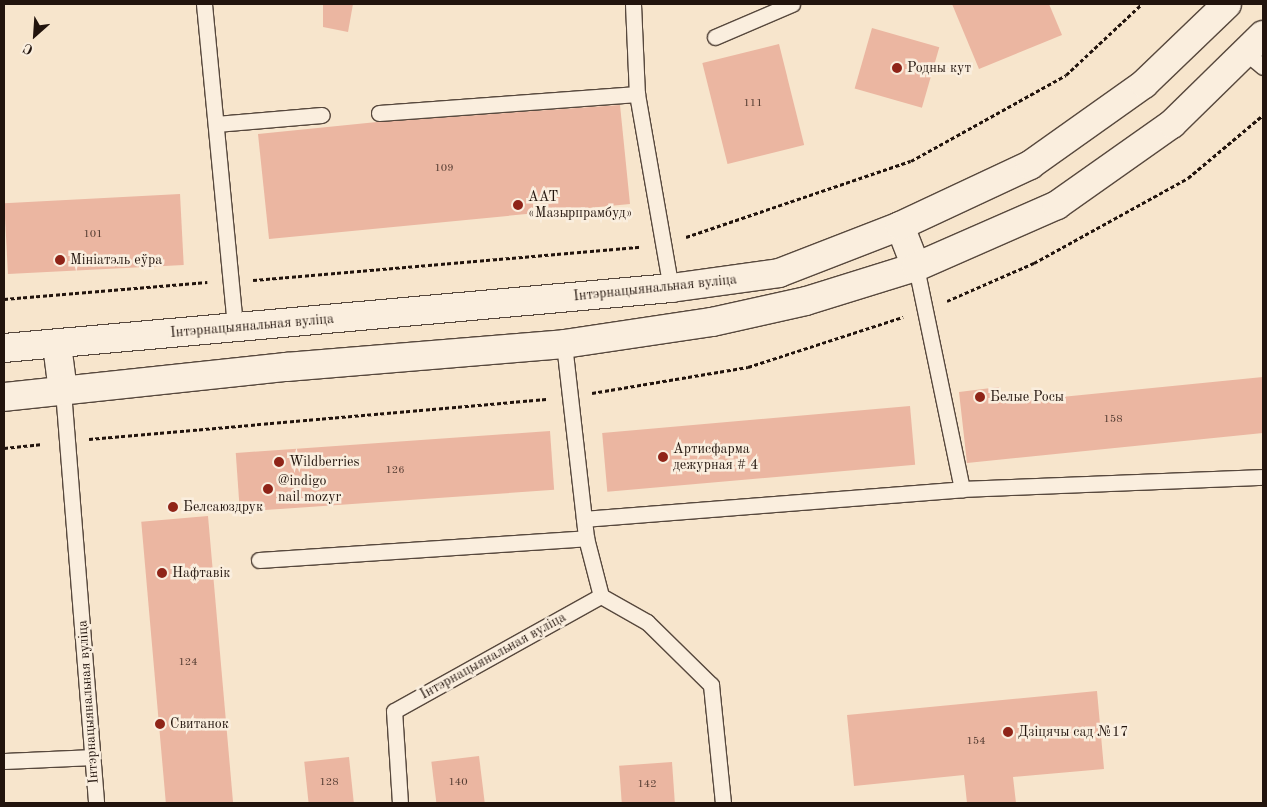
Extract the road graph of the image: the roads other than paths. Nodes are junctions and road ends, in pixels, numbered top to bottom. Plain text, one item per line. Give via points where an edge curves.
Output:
1 (204, 4) edge
2 (633, 4) edge
3 (792, 4) edge
4 (1227, 4) edge
5 (715, 37) dead end
6 (1257, 51) edge
7 (637, 94) junction
8 (378, 113) dead end
9 (322, 115) dead end
10 (216, 124) junction
11 (900, 226) junction
12 (916, 267) junction
13 (670, 288) junction
14 (235, 327) junction
15 (564, 344) junction
16 (58, 345) junction
17 (4, 348) edge
18 (63, 391) junction
19 (4, 398) edge
20 (1263, 477) edge
21 (962, 489) junction
22 (584, 519) junction
23 (586, 538) junction
24 (259, 560) dead end
25 (601, 596) junction
26 (92, 757) junction
27 (4, 761) edge
28 (96, 803) edge
29 (400, 803) edge
30 (723, 803) edge

1 - 10 lane
2 - 7 lane
3 - 5 lane
4 - 11 main road, Інтэрнацыянальная вуліца via 1144,84 1030,165
6 - 12 main road via 1172,124 1057,205
7 - 8 lane
7 - 13 lane
9 - 10 lane
10 - 14 lane
11 - 12 main road
11 - 13 main road, Інтэрнацыянальная вуліца via 779,273
12 - 15 main road via 788,305 712,322
12 - 21 lane
13 - 14 main road, Інтэрнацыянальная вуліца
14 - 16 main road, Інтэрнацыянальная вуліца
15 - 18 main road via 286,367
15 - 22 lane
16 - 17 main road, Інтэрнацыянальная вуліца
16 - 18 main road
18 - 19 main road
18 - 26 lane, Інтэрнацыянальная вуліца
20 - 21 lane
21 - 22 lane
22 - 23 lane
23 - 24 lane
23 - 25 lane
25 - 29 lane, Інтэрнацыянальная вуліца via 394,711
25 - 30 lane via 647,622 711,685
26 - 27 lane
26 - 28 lane, Інтэрнацыянальная вуліца

